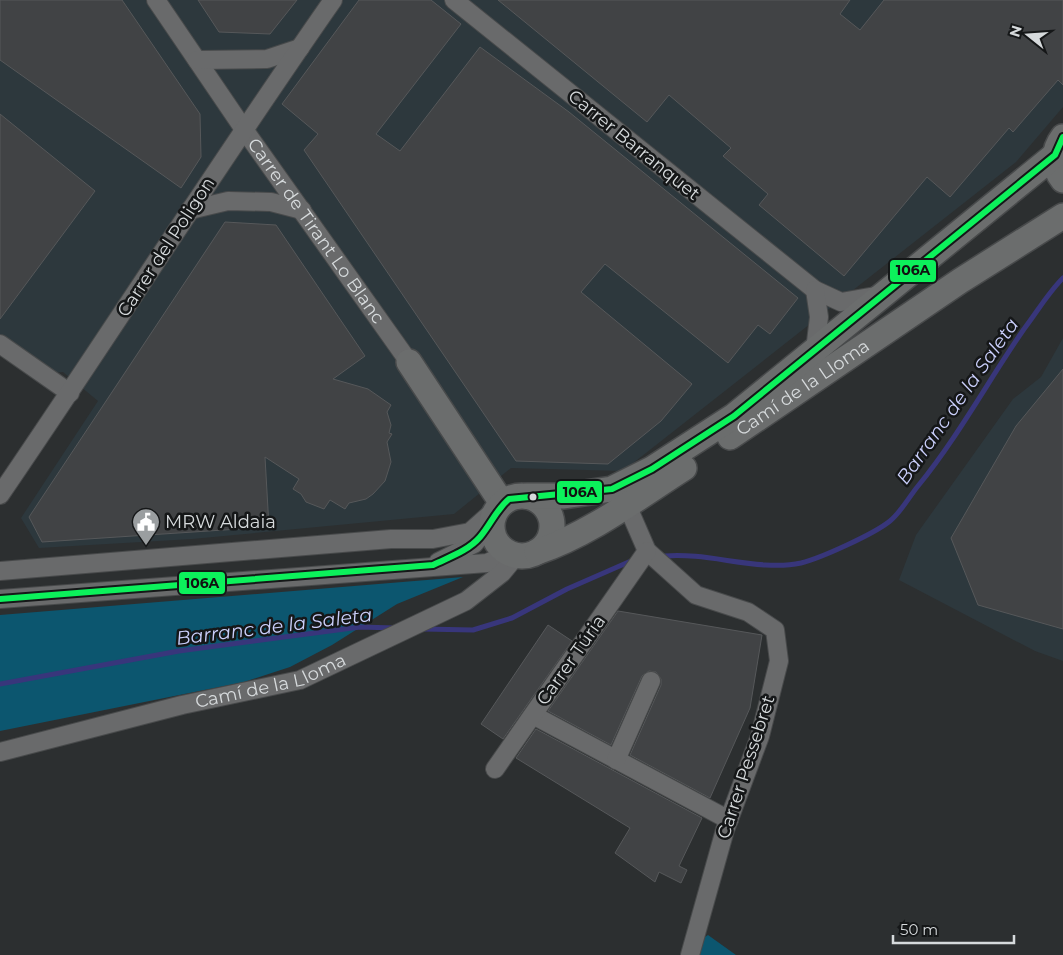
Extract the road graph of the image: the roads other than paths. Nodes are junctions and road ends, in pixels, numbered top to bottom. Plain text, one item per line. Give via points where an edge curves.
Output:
1 (156, 0) edge
2 (333, 0) edge
3 (454, 0) edge
4 (300, 48) junction
5 (197, 60) junction
6 (243, 128) junction
7 (1059, 146) edge
8 (1063, 180) edge
9 (190, 210) junction
10 (302, 210) junction
11 (1063, 216) edge
12 (815, 290) junction
13 (884, 295) junction
14 (0, 344) edge
15 (815, 350) junction
16 (409, 362) joint
17 (70, 393) junction
18 (0, 495) edge
19 (507, 505) junction
20 (628, 505) junction
21 (647, 551) junction
22 (520, 554) junction
23 (433, 565) junction
24 (0, 571) edge
25 (0, 599) edge
26 (652, 681) dead end
27 (533, 715) junction
28 (0, 752) edge
29 (616, 760) junction
30 (495, 769) dead end
31 (729, 820) junction
32 (690, 955) edge

1 - 5 street, Carrer de Tirant Lo Blanc
2 - 4 street, Carrer del Poligon
3 - 12 street, Carrer Barranquet
4 - 5 street via 267,59
4 - 6 street, Carrer del Poligon
5 - 6 street, Carrer de Tirant Lo Blanc
6 - 9 street, Carrer del Poligon
6 - 10 street, Carrer de Tirant Lo Blanc
7 - 8 street via 1055,166
7 - 13 street, Camí de la Lloma
9 - 10 street via 228,201 271,202
9 - 17 street, Carrer del Poligon
10 - 16 street, Carrer de Tirant Lo Blanc
11 - 20 street, Camí de la Lloma via 960,281
12 - 13 street, Carrer Barranquet via 841,302
12 - 15 street via 819,317
13 - 15 street, Camí de la Lloma
14 - 17 street
15 - 19 street, Camí de la Lloma via 734,416 652,469 612,490
16 - 19 street, Carrer de Tirant Lo Blanc
17 - 18 street, Carrer del Poligon
19 - 22 street via 494,537 502,549
19 - 22 street via 543,504 552,520 549,538
19 - 23 street, Camí de la Lloma via 474,544
19 - 24 street via 470,532 433,539 391,539
20 - 21 street, Carrer Pessebret
20 - 22 street, Camí de la Lloma via 561,544
21 - 27 street, Carrer Túria
21 - 31 street, Carrer Pessebret via 696,595 748,612 775,630 780,661 760,736
22 - 23 street, Camí de la Lloma via 487,562
22 - 28 street, Camí de la Lloma via 502,573 466,601 300,680 182,705
23 - 25 street, Camí de la Lloma
26 - 29 street
27 - 29 street
27 - 30 street, Carrer Túria
29 - 31 street
31 - 32 street, Carrer Pessebret

